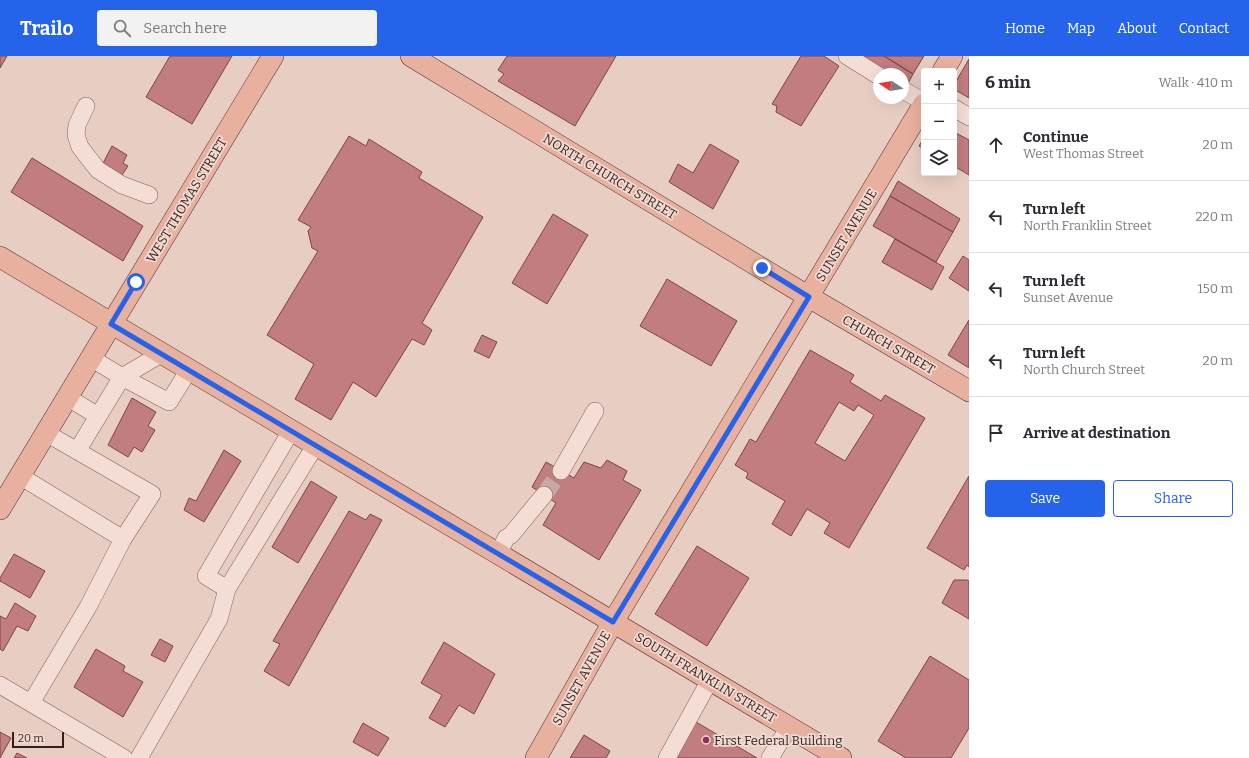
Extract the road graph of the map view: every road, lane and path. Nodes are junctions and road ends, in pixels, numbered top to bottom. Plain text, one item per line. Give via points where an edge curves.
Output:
1 (274, 56) edge
2 (411, 56) edge
3 (847, 56) edge
4 (952, 56) edge
5 (945, 68) edge
6 (873, 72) edge
7 (909, 94) edge
8 (921, 101) edge
9 (923, 104) edge
10 (86, 106) dead end
11 (957, 110) edge
12 (969, 117) edge
13 (149, 196) dead end
14 (0, 257) edge
15 (809, 297) junction
16 (111, 324) junction
17 (161, 354) junction
18 (91, 358) junction
19 (189, 370) junction
20 (122, 377) junction
21 (969, 390) edge
22 (67, 397) junction
23 (595, 411) dead end
24 (98, 416) junction
25 (292, 431) junction
26 (46, 434) junction
27 (315, 446) junction
28 (77, 451) junction
29 (561, 471) tunnel mouth
30 (20, 476) junction
31 (544, 495) tunnel mouth
32 (0, 510) edge
33 (123, 539) junction
34 (498, 554) junction
35 (226, 589) junction
36 (613, 622) junction
37 (710, 680) junction
38 (0, 685) edge
39 (30, 703) junction
40 (789, 727) junction
41 (124, 758) edge
42 (139, 758) edge
43 (536, 758) edge
44 (667, 758) edge
45 (770, 758) edge
46 (841, 758) edge

1 - 16 main road, WEST THOMAS STREET
2 - 15 main road, NORTH CHURCH STREET
3 - 6 street
4 - 5 main road
7 - 8 street
9 - 15 main road, SUNSET AVENUE
10 - 13 street via 77,125 76,135 80,147 98,170 122,185
11 - 12 street
14 - 16 main road, SOUTH FRANKLIN STREET
15 - 21 main road, CHURCH STREET
15 - 36 main road, SUNSET AVENUE
16 - 17 main road, SOUTH FRANKLIN STREET
16 - 18 main road, WEST THOMAS STREET
17 - 19 main road, SOUTH FRANKLIN STREET
17 - 20 street
18 - 20 street
18 - 22 main road, WEST THOMAS STREET
19 - 20 street via 169,402
19 - 25 main road, SOUTH FRANKLIN STREET
20 - 24 street
22 - 24 street
22 - 26 main road, WEST THOMAS STREET
23 - 29 street
24 - 28 street
25 - 27 main road, SOUTH FRANKLIN STREET
25 - 35 street via 206,576
26 - 28 street
26 - 30 main road, WEST THOMAS STREET
27 - 34 main road, SOUTH FRANKLIN STREET
27 - 35 street
28 - 33 street via 152,494
30 - 32 main road, WEST THOMAS STREET
30 - 33 street
31 - 34 street via 506,538
33 - 39 street via 88,606
34 - 36 main road, SOUTH FRANKLIN STREET
35 - 42 street via 219,619
36 - 37 main road, SOUTH FRANKLIN STREET
36 - 43 main road, SUNSET AVENUE
37 - 40 main road, SOUTH FRANKLIN STREET
37 - 44 street
38 - 39 street
39 - 41 street
40 - 45 street
40 - 46 main road, SOUTH FRANKLIN STREET

